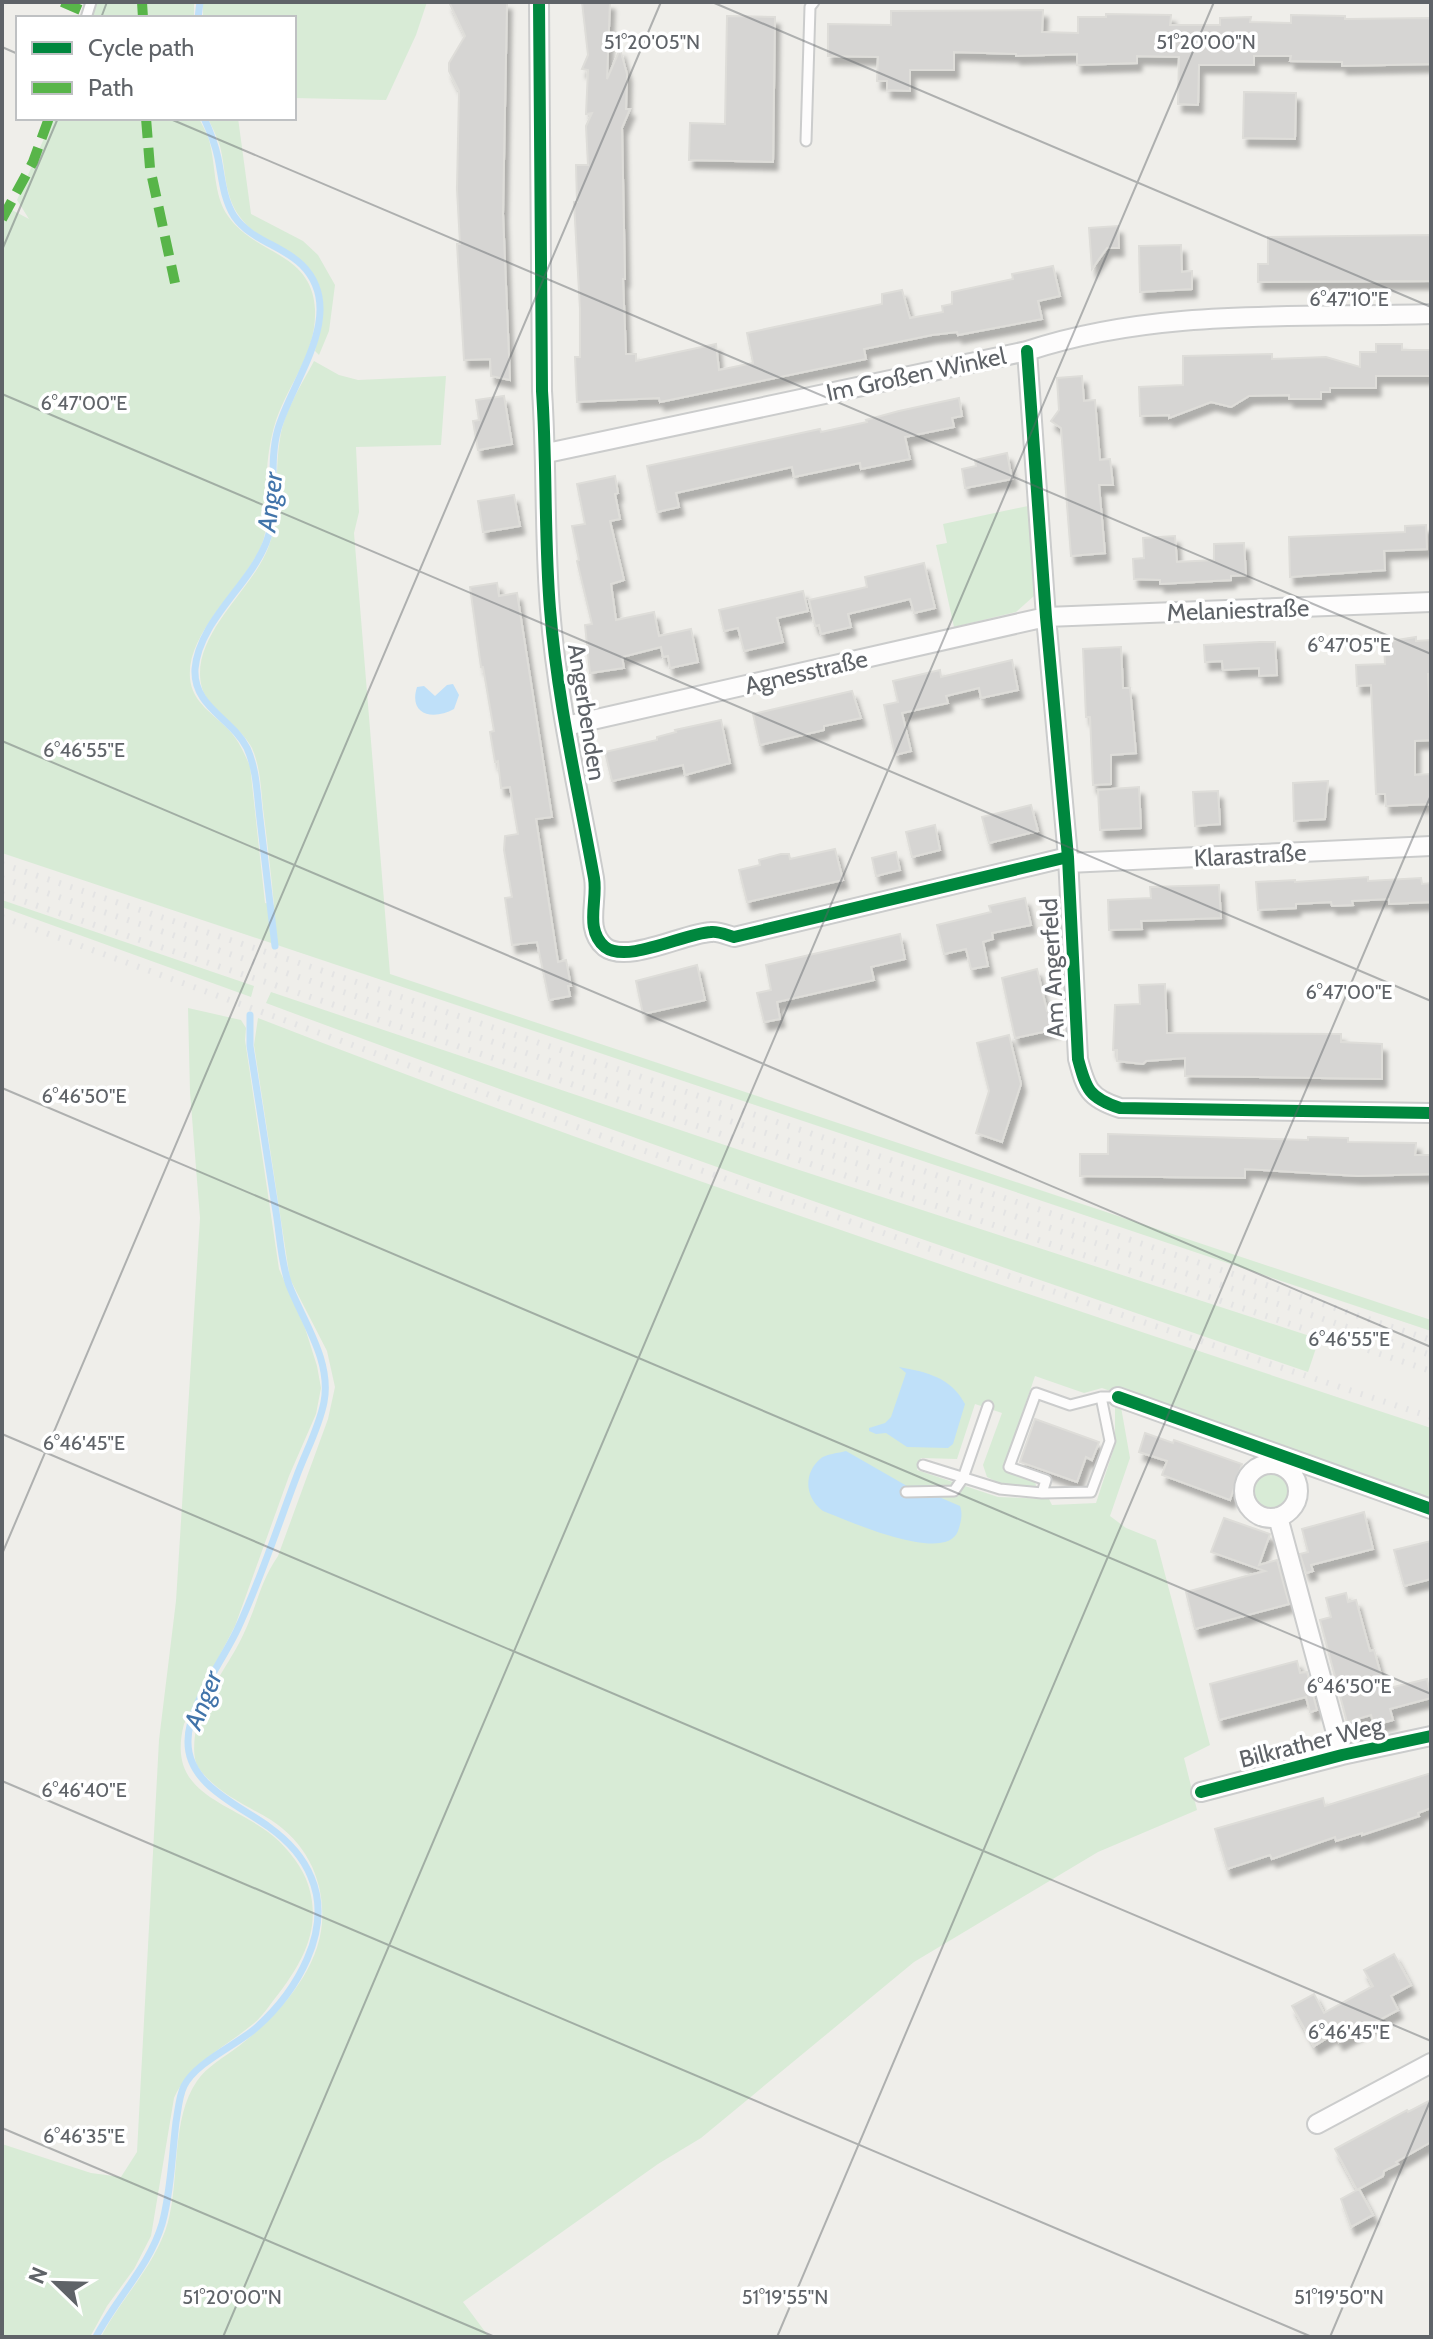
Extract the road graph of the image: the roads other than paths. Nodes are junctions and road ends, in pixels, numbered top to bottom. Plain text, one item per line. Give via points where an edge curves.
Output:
1 (539, 2) edge
2 (814, 2) edge
3 (806, 141) dead end
4 (1431, 314) edge
5 (1027, 351) junction
6 (547, 453) junction
7 (1431, 602) edge
8 (1046, 617) junction
9 (566, 726) junction
10 (1431, 846) edge
11 (1068, 860) junction
12 (1431, 1113) edge
13 (1109, 1397) junction
14 (988, 1406) dead end
15 (1284, 1462) junction
16 (923, 1465) dead end
17 (963, 1478) junction
18 (906, 1492) dead end
19 (1042, 1493) junction
20 (1431, 1509) edge
21 (1278, 1517) junction
22 (1431, 1736) edge
23 (1342, 1755) junction
24 (1201, 1792) dead end
25 (1431, 2063) edge
26 (1317, 2124) dead end

1 - 6 street, Angerbenden
2 - 3 lane
4 - 5 street, Im Großen Winkel via 1175,322 1069,337
5 - 6 street, Im Großen Winkel
5 - 8 street, Am Angerfeld
6 - 9 street, Angerbenden via 550,607
7 - 8 street, Melaniestraße
8 - 9 street, Agnesstraße
8 - 11 street, Am Angerfeld
9 - 11 street, Angerbenden via 595,884 593,929 609,950 629,952 712,931 734,937
10 - 11 street, Klarastraße
11 - 12 street, Am Angerfeld via 1078,1059 1085,1082 1099,1101 1120,1108
13 - 15 street
13 - 19 lane via 1110,1441 1091,1492
13 - 19 lane via 1070,1405 1036,1393 1009,1467 1046,1480
14 - 17 lane
15 - 20 street
15 - 21 street via 1299,1493 1292,1509
15 - 21 street via 1257,1467 1244,1488 1254,1511
16 - 17 lane
17 - 18 lane via 954,1491
17 - 19 lane
21 - 23 street, Bilkrather Weg
22 - 23 street, Bilkrather Weg
23 - 24 street, Bilkrather Weg
25 - 26 street

